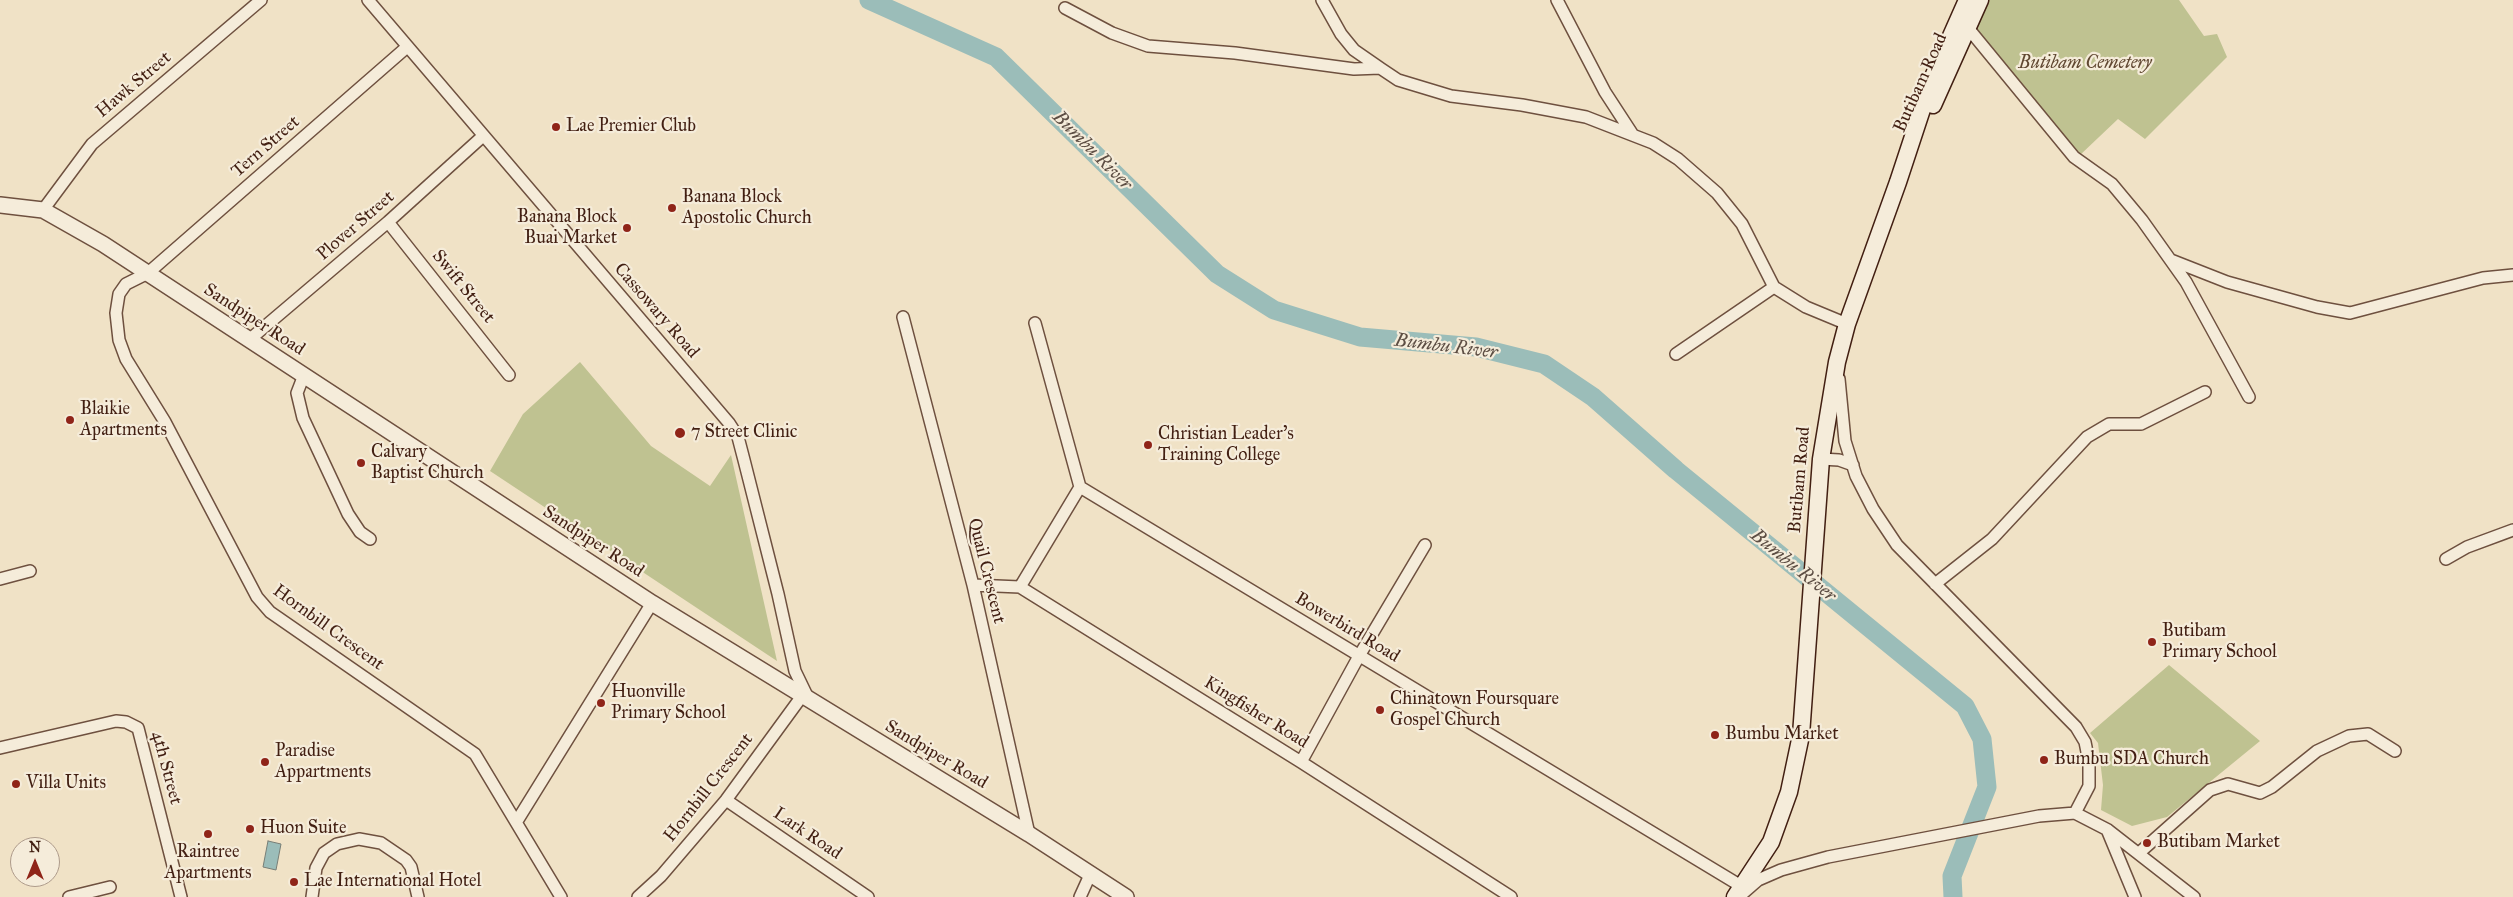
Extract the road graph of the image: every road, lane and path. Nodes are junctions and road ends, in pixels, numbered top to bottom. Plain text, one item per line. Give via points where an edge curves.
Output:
1 (261, 0) edge
2 (368, 0) edge
3 (1322, 0) edge
4 (1557, 0) edge
5 (1967, 0) edge
6 (1980, 0) edge
7 (1066, 8) dead end
8 (1964, 15) edge
9 (407, 47) junction
10 (1380, 68) junction
11 (1633, 135) junction
12 (483, 136) junction
13 (0, 205) edge
14 (43, 210) junction
15 (388, 222) junction
16 (2171, 260) junction
17 (148, 273) junction
18 (2513, 275) edge
19 (1774, 287) junction
20 (903, 318) dead end
21 (1035, 323) dead end
22 (1847, 324) junction
23 (249, 340) junction
24 (1676, 354) dead end
25 (1837, 362) junction
26 (304, 375) junction
27 (509, 375) dead end
28 (2205, 392) dead end
29 (2249, 397) dead end
30 (1821, 459) junction
31 (1853, 465) junction
32 (1080, 488) junction
33 (2513, 530) edge
34 (370, 539) dead end
35 (1425, 545) dead end
36 (2446, 559) dead end
37 (30, 571) dead end
38 (0, 579) edge
39 (1935, 584) junction
40 (973, 585) junction
41 (1020, 587) junction
42 (652, 603) junction
43 (1359, 656) junction
44 (805, 698) junction
45 (0, 748) edge
46 (2394, 751) dead end
47 (1301, 762) junction
48 (726, 800) junction
49 (2074, 813) junction
50 (517, 822) junction
51 (2108, 830) junction
52 (1029, 834) junction
53 (2139, 853) junction
54 (1090, 875) junction
55 (110, 887) dead end
56 (1738, 893) edge
57 (69, 897) edge
58 (180, 897) edge
59 (312, 897) edge
60 (418, 897) edge
61 (561, 897) edge
62 (638, 897) edge
63 (868, 897) edge
64 (1080, 897) edge
65 (1126, 897) edge
66 (1511, 897) edge
67 (2135, 897) edge
68 (2194, 897) edge

1 - 14 street, Hawk Street via 92,144
2 - 9 street, Cassowary Road
3 - 10 street via 1354,50
4 - 11 street via 1605,92
5 - 8 main road, Butibam Road
6 - 8 main road, Butibam Road
7 - 10 street via 1112,34 1148,46 1235,53 1354,69
8 - 16 street via 2074,157 2112,184
8 - 22 main road, Butibam Road via 1943,50
9 - 12 street, Cassowary Road
9 - 17 street, Tern Street
10 - 11 street via 1398,80 1451,96 1586,117
11 - 19 street via 1678,159 1716,193 1742,224
12 - 15 street, Plover Street
12 - 44 street, Cassowary Road via 729,422 738,437 795,671
13 - 14 street
14 - 17 street, Sandpiper Road
15 - 23 street, Plover Street
15 - 27 street, Swift Street
16 - 18 street via 2227,282 2350,313 2483,278
16 - 29 street
17 - 23 street, Sandpiper Road
17 - 50 street, Hornbill Crescent via 126,284 119,294 116,313 118,340 257,597 270,612 476,754
19 - 22 street
19 - 24 street
20 - 40 street, Quail Crescent
21 - 32 street
22 - 25 main road, Butibam Road
23 - 26 street, Sandpiper Road
25 - 30 main road, Butibam Road
25 - 31 street via 1845,441
26 - 34 street via 297,393 303,418 348,514 360,532
26 - 42 street, Sandpiper Road
28 - 39 street via 2141,424 2109,424 2087,437 1992,539
30 - 31 street
30 - 56 main road, Butibam Road via 1801,735 1789,792 1771,842
31 - 39 street via 1873,509 1897,545
32 - 41 street
32 - 43 street, Bowerbird Road
33 - 36 street via 2467,547
35 - 43 street
37 - 38 street
39 - 49 street via 2076,727 2085,742 2089,786
40 - 41 street, Kingfisher Road
40 - 52 street, Quail Crescent
41 - 47 street, Kingfisher Road
42 - 44 street, Sandpiper Road
42 - 50 street
43 - 47 street
43 - 56 street, Bowerbird Road
44 - 48 street, Hornbill Crescent
44 - 52 street, Sandpiper Road
45 - 58 street, 4th Street via 110,722 126,722 138,728
46 - 53 street via 2368,734 2348,736 2317,751 2260,793 2228,784 2210,790
47 - 66 street, Kingfisher Road
48 - 62 street, Hornbill Crescent via 662,876
48 - 63 street, Lark Road
49 - 51 street
49 - 56 street via 2039,816 1828,857 1781,870
50 - 61 street, Hornbill Crescent
51 - 53 street
51 - 67 street
52 - 54 street, Sandpiper Road
53 - 68 street
54 - 64 street
54 - 65 street, Sandpiper Road
55 - 57 street
59 - 60 street via 316,868 324,853 337,844 359,839 380,843 406,860 411,867

